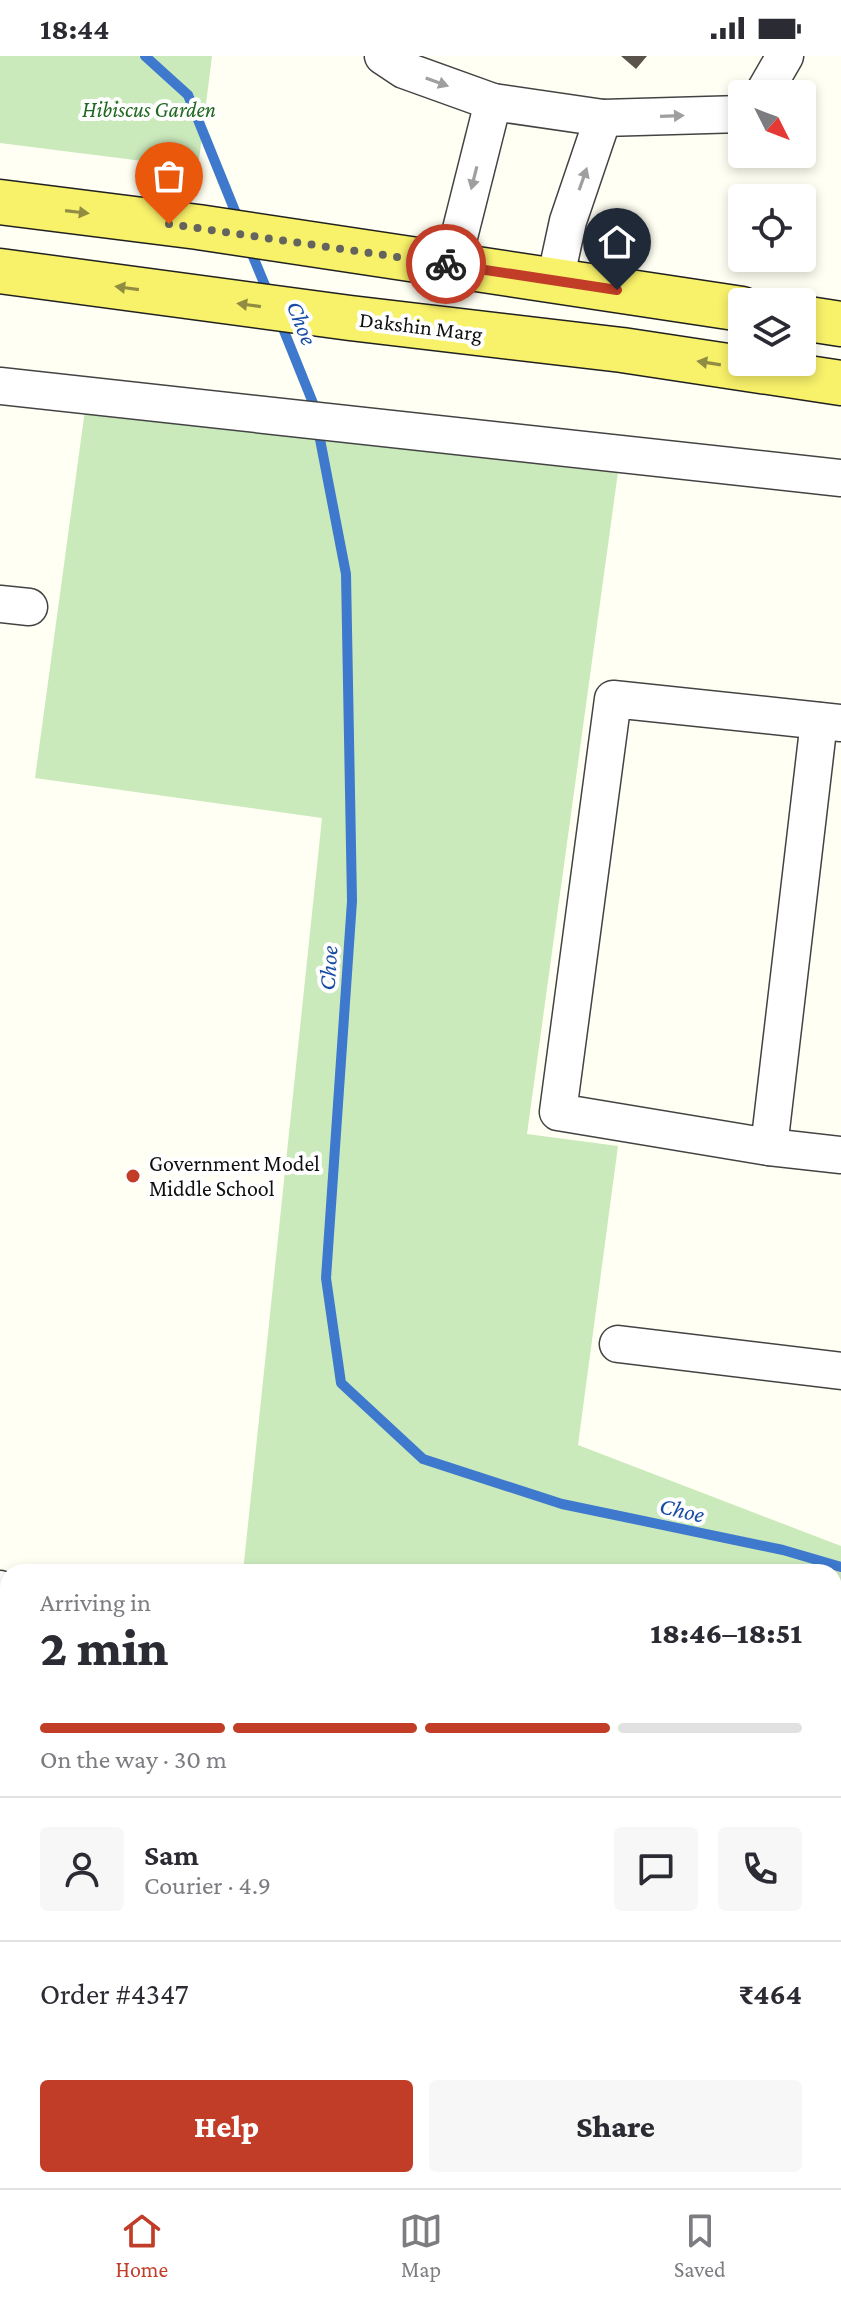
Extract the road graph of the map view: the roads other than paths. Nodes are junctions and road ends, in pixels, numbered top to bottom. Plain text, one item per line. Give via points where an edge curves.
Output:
1 (383, 56) edge
2 (785, 56) edge
3 (771, 80) edge
4 (493, 102) junction
5 (728, 114) edge
6 (603, 118) junction
7 (0, 202) edge
8 (452, 265) junction
9 (0, 271) edge
10 (555, 281) junction
11 (728, 307) edge
12 (816, 320) edge
13 (841, 324) edge
14 (841, 383) edge
15 (0, 386) edge
16 (841, 478) edge
17 (830, 722) edge
18 (769, 1147) junction
19 (841, 1155) edge
20 (618, 1344) dead end
21 (841, 1371) edge

1 -> 4 street via 404,70
2 - 3 street
4 - 6 street
4 -> 8 street
6 -> 5 street
10 -> 6 street via 568,221
7 -> 8 main road
8 - 10 main road
14 -> 9 main road, Dakshin Marg
10 - 11 main road
12 - 13 main road
15 - 16 street
17 - 18 street
17 - 18 street via 613,699 558,1112
18 - 19 street
20 - 21 street

